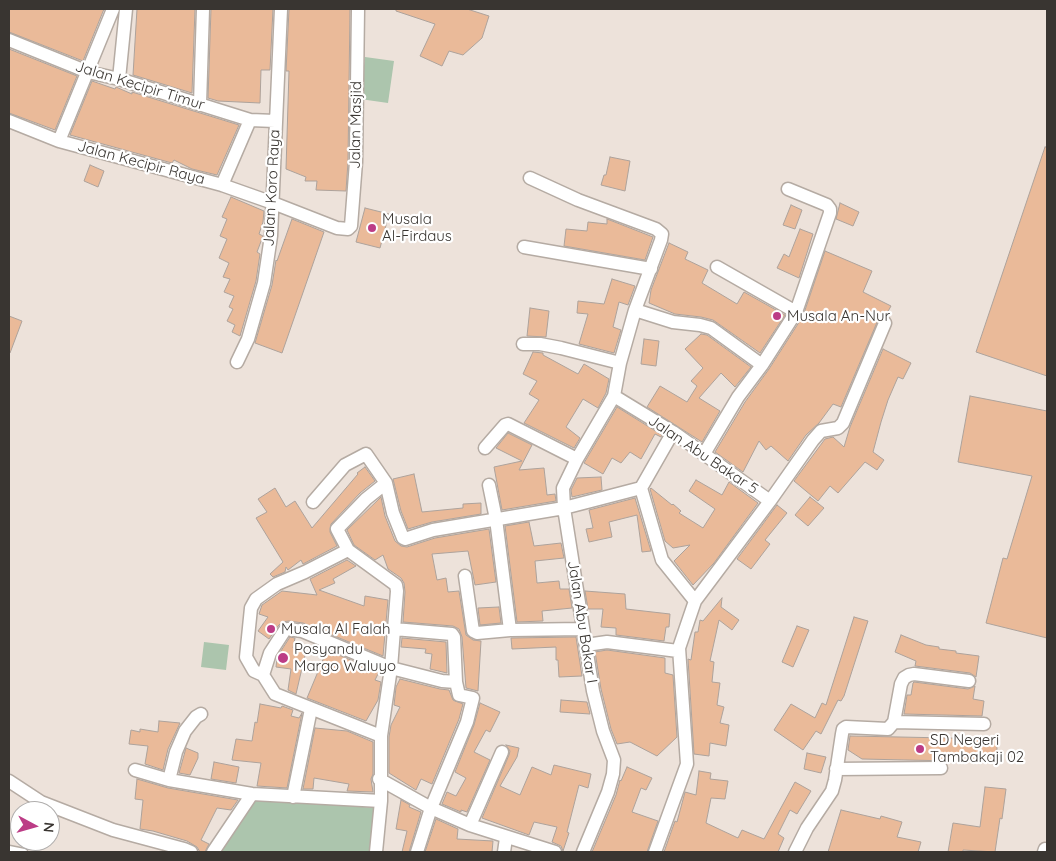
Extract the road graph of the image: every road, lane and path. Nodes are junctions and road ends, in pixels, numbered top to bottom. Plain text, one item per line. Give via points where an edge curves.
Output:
1 (112, 9) edge
2 (126, 9) edge
3 (203, 9) edge
4 (281, 9) edge
5 (358, 9) edge
6 (9, 40) edge
7 (88, 72) junction
8 (119, 79) junction
9 (200, 104) junction
10 (250, 120) junction
11 (9, 121) edge
12 (275, 121) junction
13 (59, 141) junction
14 (530, 178) dead end
15 (222, 184) junction
16 (788, 189) dead end
17 (273, 202) junction
18 (337, 228) joint
19 (524, 247) dead end
20 (717, 267) dead end
21 (651, 269) junction
22 (635, 310) junction
23 (796, 312) junction
24 (885, 323) dead end
25 (523, 344) dead end
26 (236, 362) dead end
27 (620, 363) junction
28 (762, 365) junction
29 (614, 396) junction
30 (673, 432) junction
31 (485, 448) dead end
32 (704, 454) junction
33 (577, 459) junction
34 (386, 483) junction
35 (489, 486) dead end
36 (641, 488) junction
37 (770, 501) junction
38 (313, 502) dead end
39 (564, 508) junction
40 (496, 520) junction
41 (348, 550) junction
42 (465, 576) dead end
43 (695, 601) junction
44 (394, 629) junction
45 (583, 629) junction
46 (510, 630) junction
47 (586, 645) junction
48 (678, 651) junction
49 (391, 668) junction
50 (263, 675) junction
51 (969, 681) dead end
52 (456, 682) junction
53 (311, 709) junction
54 (201, 714) dead end
55 (894, 722) junction
56 (984, 724) dead end
57 (380, 736) junction
58 (502, 752) dead end
59 (941, 768) dead end
60 (836, 769) junction
61 (135, 770) dead end
62 (379, 779) junction
63 (169, 780) junction
64 (9, 781) edge
65 (252, 794) junction
66 (293, 797) junction
67 (381, 801) junction
68 (430, 808) junction
69 (470, 825) junction
70 (506, 838) junction
71 (9, 849) edge
72 (24, 852) edge
73 (191, 852) edge
74 (213, 852) edge
75 (376, 852) edge
76 (417, 852) edge
77 (504, 852) edge
78 (555, 852) edge
79 (583, 852) edge
80 (655, 852) edge
81 (796, 852) edge

1 - 7 street
2 - 8 street
3 - 9 street
4 - 12 street, Jalan Koro Raya
5 - 18 street, Jalan Masjid via 356,162 351,226 344,230
6 - 7 street, Jalan Kecipir Timur
7 - 8 street, Jalan Kecipir Timur
7 - 13 street
8 - 9 street, Jalan Kecipir Timur
9 - 10 street, Jalan Kecipir Timur
10 - 12 street, Jalan Kecipir Timur
10 - 15 street
11 - 13 street, Jalan Kecipir Raya
12 - 17 street, Jalan Koro Raya
13 - 15 street, Jalan Kecipir Raya
14 - 21 street via 660,232 661,240
15 - 17 street, Jalan Kecipir Raya
16 - 23 street via 830,209
17 - 18 street, Jalan Kecipir Raya
17 - 26 street, Jalan Koro Raya via 264,283 248,339
19 - 21 street
20 - 23 street
21 - 22 street
22 - 27 street
22 - 28 street via 673,322 711,328
23 - 28 street
24 - 37 street via 843,423 838,428 821,432 813,440
25 - 27 street via 561,348
27 - 29 street
28 - 32 street via 738,397
29 - 30 street, Jalan Abu Bakar 5
29 - 33 street, Jalan Abu Bakar I
30 - 32 street, Jalan Abu Bakar 5
30 - 36 street
31 - 33 street via 508,424
32 - 37 street, Jalan Abu Bakar 5
33 - 39 street, Jalan Abu Bakar I via 563,488
34 - 38 street via 367,455 363,454 345,465
34 - 40 street via 393,513 404,539 433,530
34 - 41 street via 337,529
35 - 40 street
36 - 39 street
36 - 43 street via 662,560
37 - 43 street, Jalan Abu Bakar 5
39 - 40 street
39 - 45 street, Jalan Abu Bakar I
40 - 46 street
41 - 44 street via 396,586
41 - 50 street via 278,584 256,599 251,608 246,657 254,671
42 - 46 street via 473,631
43 - 48 street, Jalan Abu Bakar 5
44 - 49 street
44 - 52 street via 452,634
45 - 46 street
45 - 47 street, Jalan Abu Bakar I
47 - 48 street via 607,642
47 - 79 street, Jalan Abu Bakar I via 593,691 614,766 608,792
48 - 80 street, Jalan Abu Bakar 5 via 688,761
49 - 50 street via 302,631 288,629 270,653
49 - 52 street
49 - 57 street
50 - 53 street via 275,694
51 - 55 street via 909,675 901,684
52 - 68 street via 459,695 474,700
53 - 57 street
53 - 66 street
54 - 63 street via 185,732
55 - 56 street
55 - 60 street via 888,728 850,726 843,729
57 - 62 street
58 - 69 street
59 - 60 street
60 - 81 street via 832,791 807,828
61 - 63 street
62 - 67 street
62 - 68 street
63 - 65 street
64 - 73 street via 41,802 113,830
65 - 66 street
65 - 74 street
66 - 67 street
67 - 75 street
68 - 69 street
68 - 76 street
69 - 70 street
70 - 77 street
70 - 78 street
71 - 72 lane

